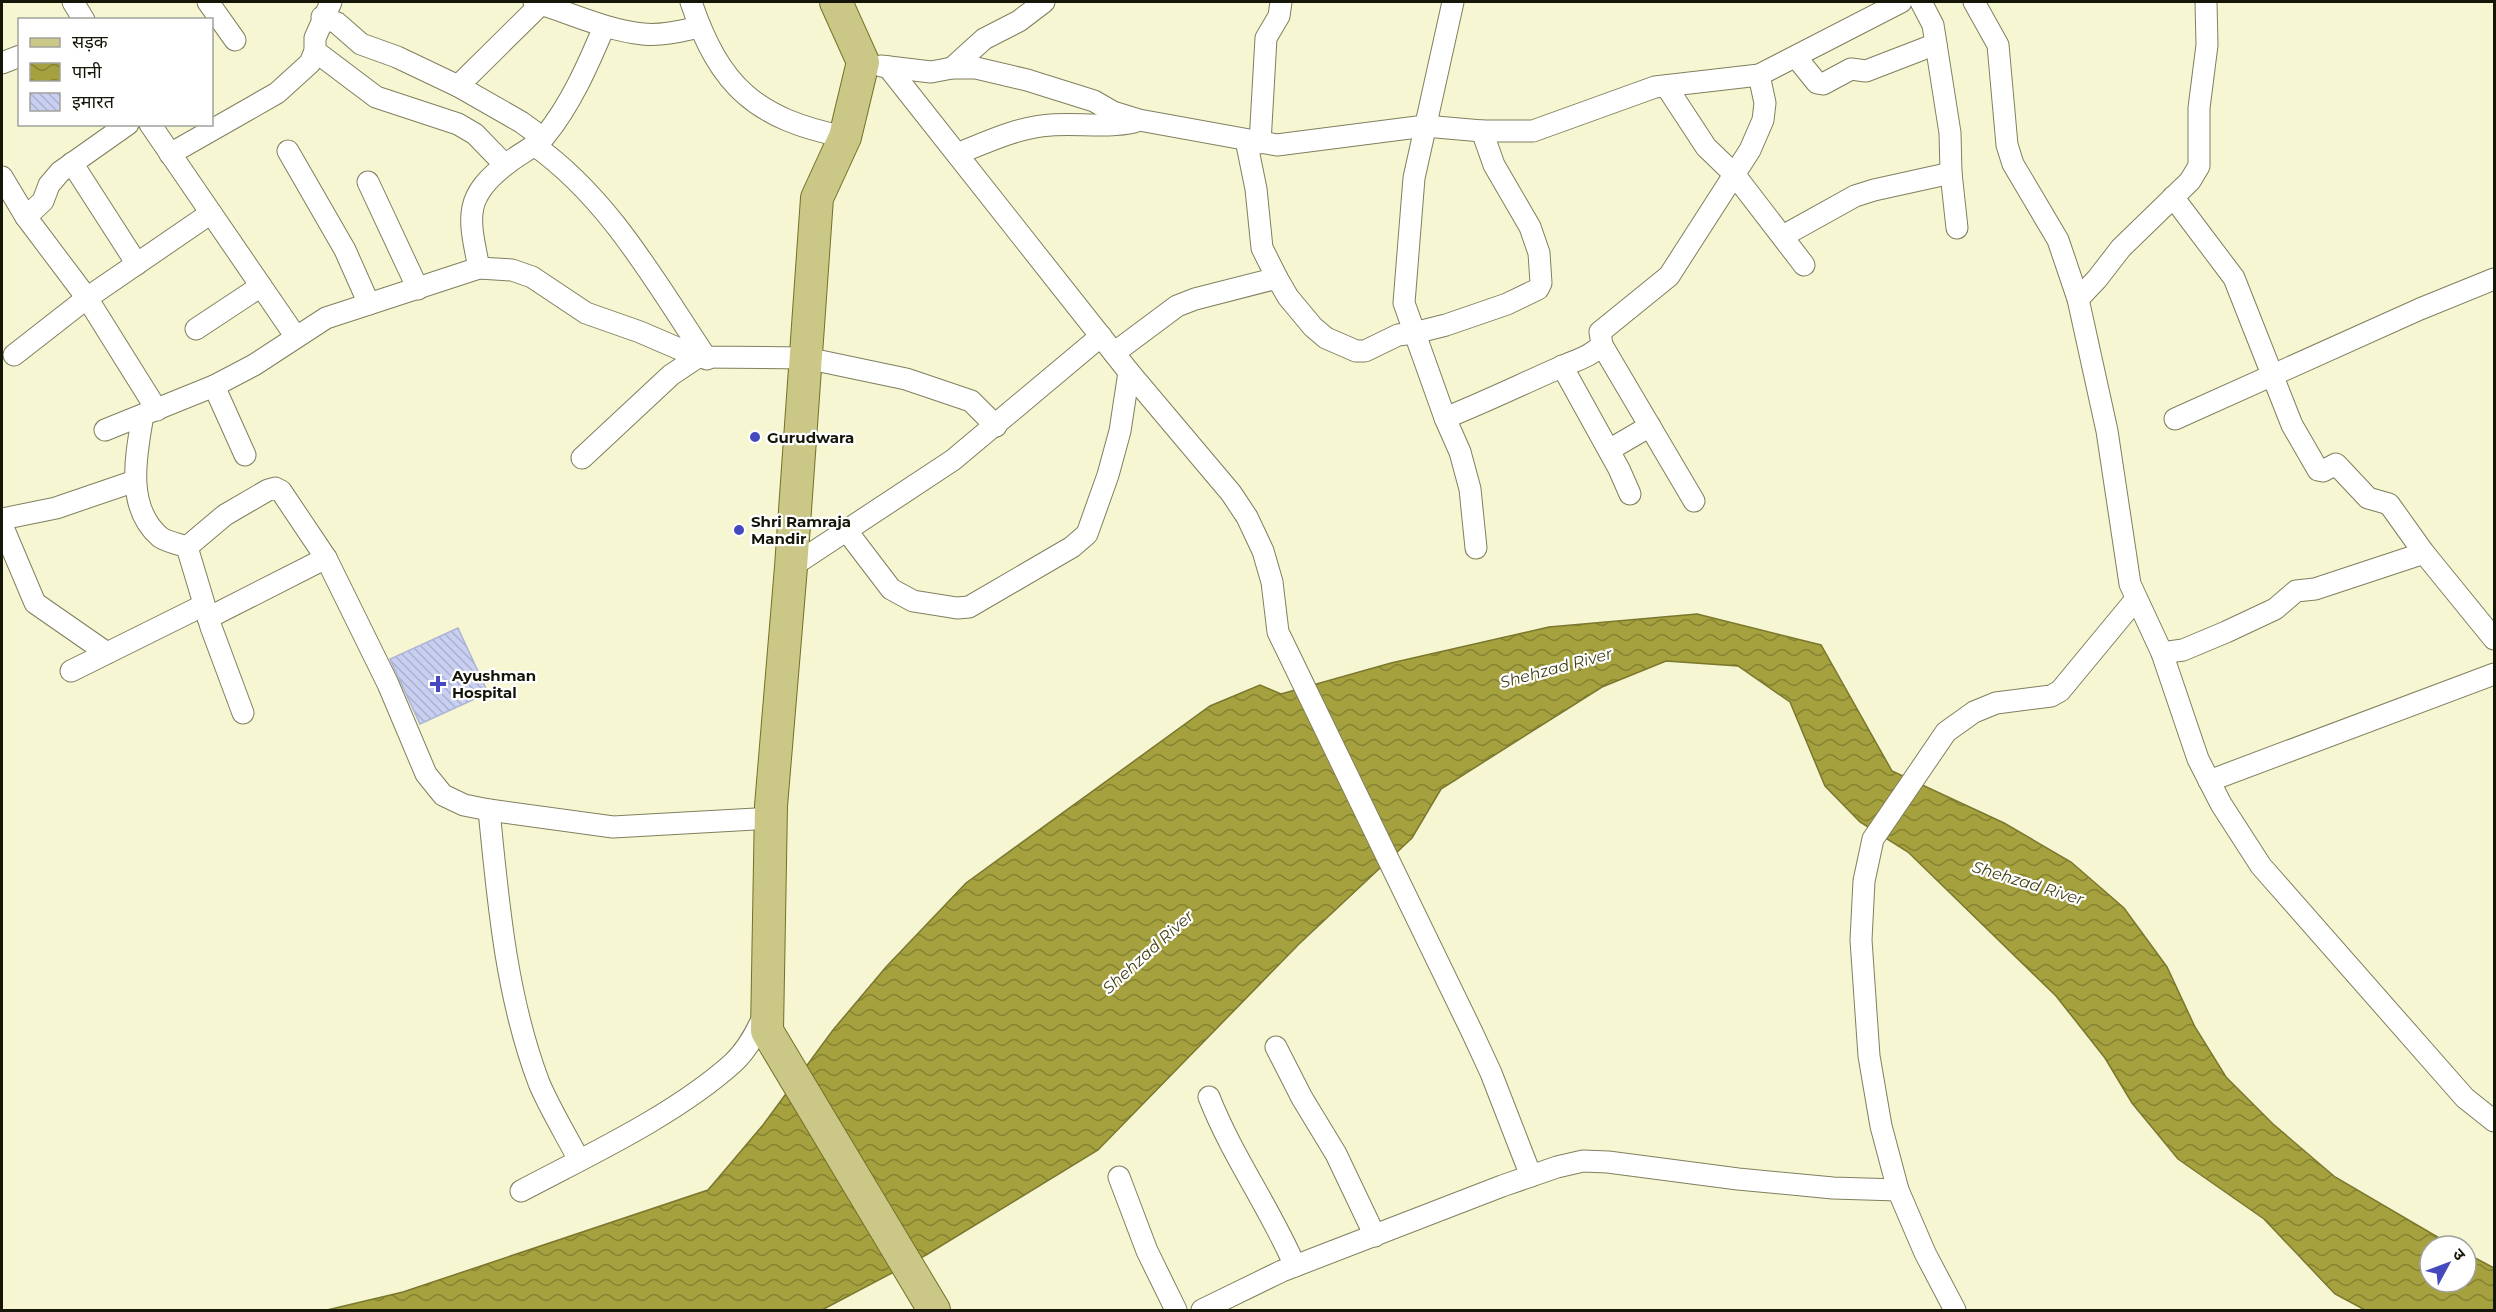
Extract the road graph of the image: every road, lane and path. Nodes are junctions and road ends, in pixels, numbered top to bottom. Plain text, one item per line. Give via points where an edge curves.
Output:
1 (73, 2) edge
2 (208, 2) edge
3 (691, 2) edge
4 (836, 2) edge
5 (1044, 2) edge
6 (1281, 2) edge
7 (1453, 2) edge
8 (1901, 2) edge
9 (1922, 2) edge
10 (1974, 2) edge
11 (2206, 2) edge
12 (538, 3) edge
13 (327, 9) edge
14 (83, 18) edge
15 (604, 27) junction
16 (699, 27) junction
17 (235, 40) dead end
18 (1936, 44) junction
19 (315, 51) junction
20 (18, 57) edge
21 (1796, 57) junction
22 (2, 63) edge
23 (876, 65) junction
24 (952, 68) junction
25 (1759, 75) junction
26 (458, 86) junction
27 (1665, 86) junction
28 (1139, 120) junction
29 (125, 126) edge
30 (151, 126) edge
31 (1425, 126) junction
32 (1482, 131) junction
33 (845, 137) junction
34 (539, 141) junction
35 (1253, 142) junction
36 (288, 151) dead end
37 (170, 154) junction
38 (957, 154) junction
39 (72, 163) junction
40 (505, 165) junction
41 (1952, 173) junction
42 (1734, 174) junction
43 (2, 177) edge
44 (368, 182) dead end
45 (2173, 197) junction
46 (211, 213) junction
47 (26, 217) junction
48 (1957, 228) dead end
49 (1783, 236) junction
50 (137, 264) junction
51 (1804, 265) dead end
52 (479, 268) junction
53 (1277, 278) junction
54 (2494, 279) edge
55 (261, 286) junction
56 (418, 289) junction
57 (87, 298) junction
58 (2078, 299) junction
59 (369, 304) junction
60 (196, 329) dead end
61 (1414, 333) junction
62 (1101, 336) junction
63 (296, 337) junction
64 (1602, 345) junction
65 (1114, 353) junction
66 (14, 356) dead end
67 (703, 358) junction
68 (806, 358) junction
69 (1562, 366) junction
70 (1129, 372) junction
71 (2273, 376) junction
72 (214, 386) junction
73 (150, 412) junction
74 (1445, 418) junction
75 (2175, 419) dead end
76 (996, 426) junction
77 (1650, 426) junction
78 (105, 430) dead end
79 (1608, 450) junction
80 (245, 454) dead end
81 (582, 458) dead end
82 (135, 481) junction
83 (1630, 494) dead end
84 (1694, 501) dead end
85 (2, 519) edge
86 (2, 525) edge
87 (846, 530) junction
88 (187, 547) junction
89 (1476, 548) dead end
90 (2424, 554) junction
91 (326, 558) junction
92 (791, 567) junction
93 (2136, 599) junction
94 (206, 612) junction
95 (2494, 639) edge
96 (107, 652) junction
97 (2162, 653) junction
98 (71, 671) dead end
99 (2494, 674) edge
100 (243, 713) dead end
101 (2209, 781) junction
102 (489, 810) junction
103 (771, 818) junction
104 (767, 1019) junction
105 (1276, 1047) dead end
106 (1209, 1097) dead end
107 (2494, 1121) edge
108 (579, 1160) junction
109 (1531, 1176) junction
110 (1119, 1177) dead end
111 (1898, 1190) junction
112 (521, 1191) dead end
113 (1375, 1236) junction
114 (1295, 1266) junction
115 (934, 1311) edge
116 (1176, 1311) edge
117 (1202, 1311) edge
118 (1955, 1311) edge

1 - 14 street
2 - 17 street
3 - 16 street
4 - 23 main road
5 - 24 street via 1019,21 984,39
6 - 35 street via 1279,16 1266,39
7 - 31 street
8 - 21 street
9 - 18 street via 1933,25
10 - 58 street via 1998,45 2007,145 2013,164 2058,240
11 - 45 street via 2199,166
12 - 15 street
12 - 26 street
13 - 19 street via 315,38
13 - 26 street via 361,44
15 - 16 street via 645,34
15 - 34 street via 565,108
16 - 33 street via 734,85 754,103 808,129
18 - 21 street via 1866,71 1851,69 1823,84 1817,83
18 - 41 street
19 - 37 street via 310,63 277,93
19 - 40 street via 376,97 458,124 475,134
20 - 22 street
21 - 25 street
23 - 24 street via 931,72
23 - 33 main road
23 - 38 street
24 - 28 street via 1027,80
25 - 27 street
25 - 42 street via 1765,103 1763,120
26 - 34 street via 521,122
27 - 32 street via 1533,131
27 - 42 street via 1706,147
28 - 35 street
28 - 38 street via 1118,126 1049,125 1012,132
29 - 39 street
30 - 37 street
31 - 32 street
31 - 35 street via 1277,145
31 - 61 street via 1414,178 1404,290
32 - 61 street via 1494,165 1530,227 1539,253 1541,283 1538,289 1507,304
33 - 68 main road via 817,198
34 - 40 street
34 - 67 street via 610,215
35 - 53 street via 1262,248
36 - 59 street via 345,250
37 - 46 street
38 - 62 street
39 - 47 street via 60,172 42,201
39 - 50 street
40 - 52 street via 477,193 471,206 470,225
41 - 48 street
41 - 49 street via 1855,196
42 - 49 street
42 - 64 street via 1669,276 1600,332
43 - 47 street
44 - 56 street
45 - 58 street via 2121,248
45 - 71 street via 2229,269
46 - 50 street
46 - 55 street
47 - 57 street
49 - 51 street
50 - 57 street
52 - 56 street
52 - 67 street via 512,270 532,277 586,313
53 - 61 street via 1313,327 1326,338 1356,351 1365,351 1398,334
53 - 65 street via 1177,306
54 - 71 street
55 - 60 street
55 - 63 street
56 - 59 street
57 - 66 street
57 - 73 street
58 - 93 street via 2107,431 2130,584
59 - 63 street via 326,318
61 - 74 street
62 - 65 street
62 - 76 street
63 - 72 street
64 - 69 street via 1593,354
64 - 77 street
65 - 70 street
67 - 68 street
67 - 81 street via 671,375
68 - 76 street via 957,394 971,401
68 - 92 main road
69 - 74 street via 1502,396
69 - 79 street
70 - 87 street via 1120,431 1087,534 1072,547 969,607 913,601 891,589
70 - 109 street via 1232,493 1247,517 1272,582 1278,632 1491,1073
71 - 75 street
71 - 90 street via 2292,425 2318,470 2336,464 2368,498 2389,504
72 - 73 street
72 - 80 street
73 - 78 street
73 - 82 street
74 - 89 street via 1470,489
76 - 87 street via 953,460
77 - 79 street
77 - 84 street
79 - 83 street
82 - 85 street via 56,508
82 - 88 street via 146,519 161,538
86 - 96 street via 35,603
87 - 92 street
88 - 91 street via 225,515 275,488
88 - 94 street
90 - 95 street
90 - 97 street via 2315,589 2296,591 2275,609 2226,632 2183,650
91 - 94 street
91 - 102 street via 426,774 443,795
92 - 103 main road
93 - 97 street
93 - 111 street via 2060,690 2051,696 1996,703 1974,712 1946,732 1873,839 1864,880 1861,940 1867,1033 1881,1126
94 - 96 street
94 - 100 street
96 - 98 street
97 - 101 street
99 - 101 street
101 - 107 street via 2261,866 2465,1098
102 - 103 street via 613,827
102 - 108 street via 512,990 540,1085
103 - 104 main road
104 - 108 street via 734,1062 666,1113
104 - 115 main road
105 - 113 street via 1336,1154
106 - 114 street
108 - 112 street
109 - 111 street via 1583,1161 1608,1161 1738,1179
109 - 113 street
110 - 116 street via 1147,1251
111 - 118 street
113 - 114 street
114 - 117 street

